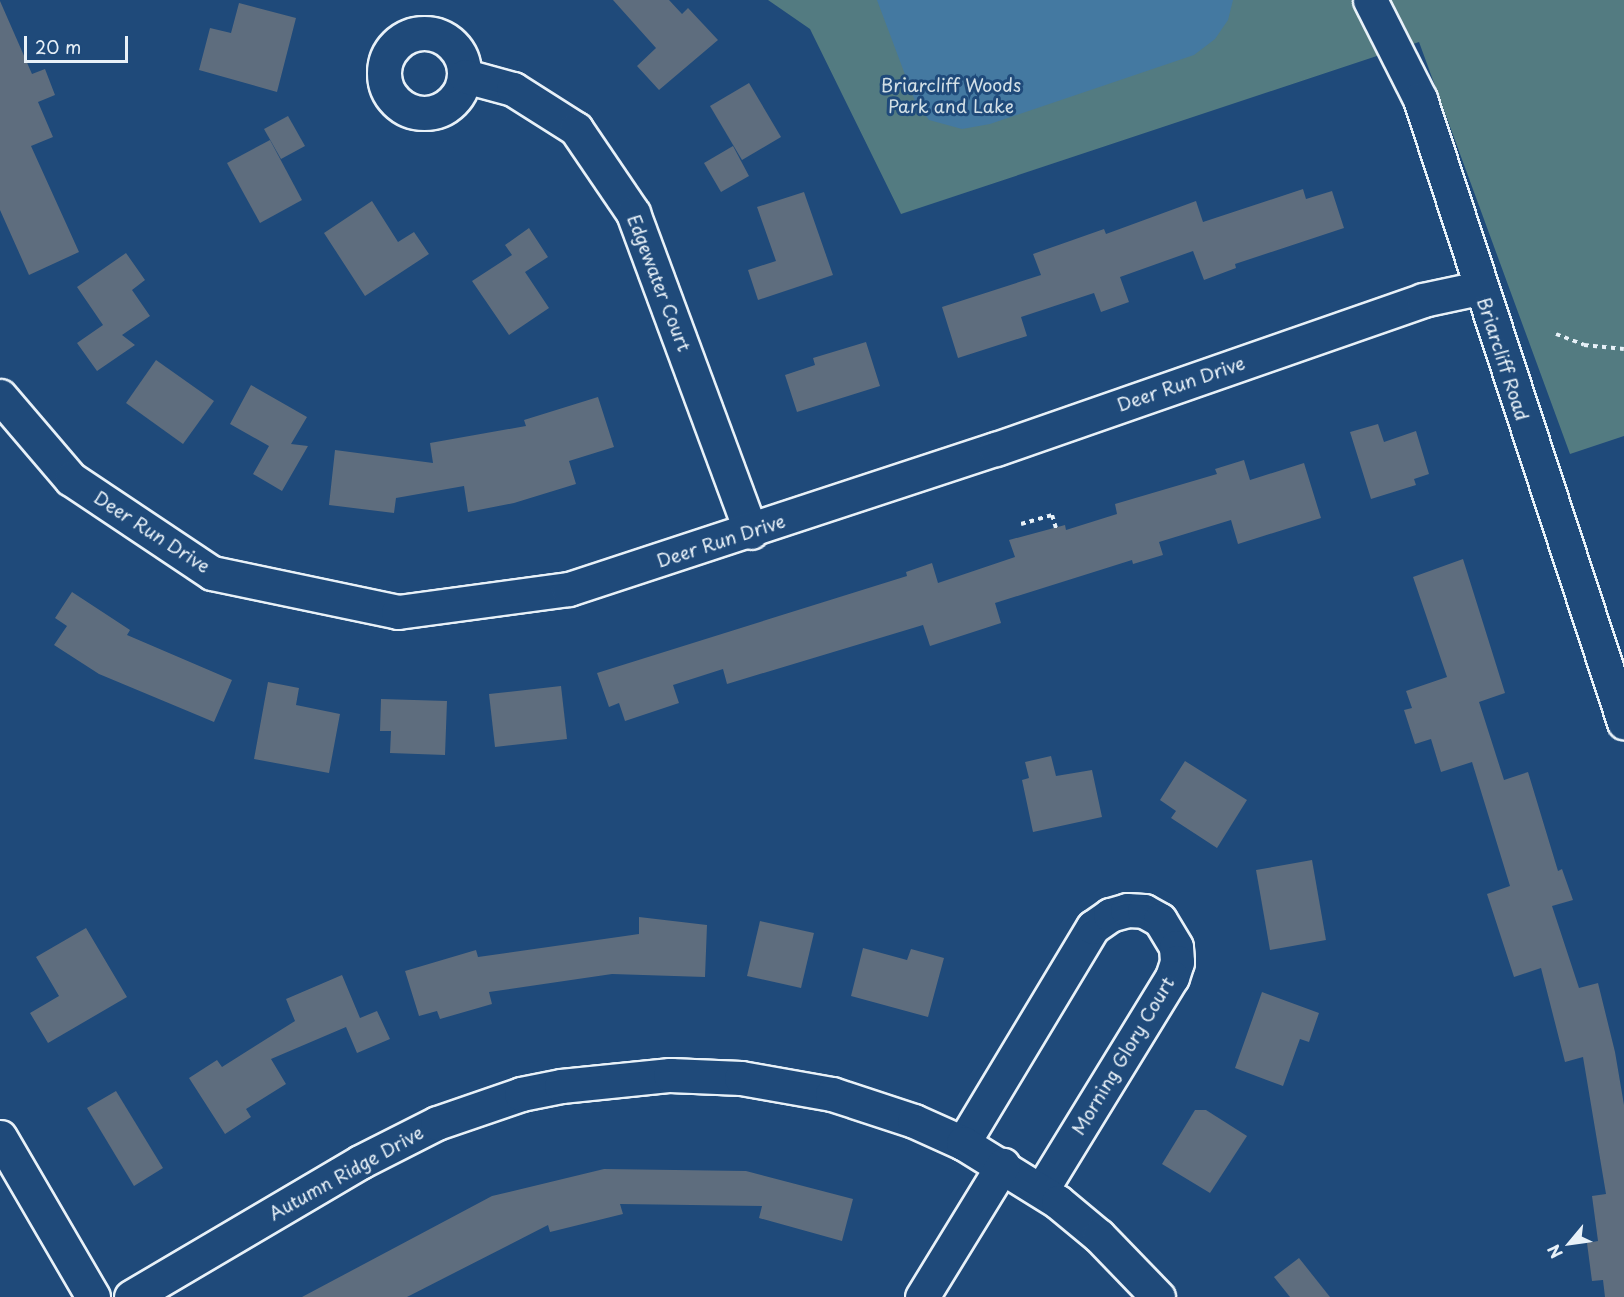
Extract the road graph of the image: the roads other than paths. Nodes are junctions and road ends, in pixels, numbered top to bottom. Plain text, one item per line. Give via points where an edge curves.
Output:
1 (1370, 0) edge
2 (465, 76) dead end
3 (1479, 288) junction
4 (0, 396) edge
5 (751, 532) junction
6 (1622, 710) edge
7 (0, 1137) edge
8 (963, 1143) junction
9 (1003, 1165) junction
10 (1042, 1189) junction
11 (93, 1297) edge
12 (131, 1297) edge
13 (922, 1297) edge
14 (1158, 1297) edge

1 - 3 street, Briarcliff Road via 1420,99
2 - 5 street, Edgewater Court via 513,88 576,129 633,213
3 - 5 street, Deer Run Drive via 1423,300
3 - 6 street, Briarcliff Road
4 - 5 street, Deer Run Drive via 71,479 213,573 398,612 569,589
7 - 11 street
8 - 9 street, Autumn Ridge Drive
8 - 10 street, Morning Glory Court via 1093,927 1110,915 1127,910 1144,911 1160,920 1176,947 1177,962 1172,976
8 - 12 street, Autumn Ridge Drive via 877,1107 772,1082 670,1075 561,1086 483,1106 409,1136
9 - 10 street, Autumn Ridge Drive
9 - 13 street
10 - 14 street, Autumn Ridge Drive via 1099,1236

